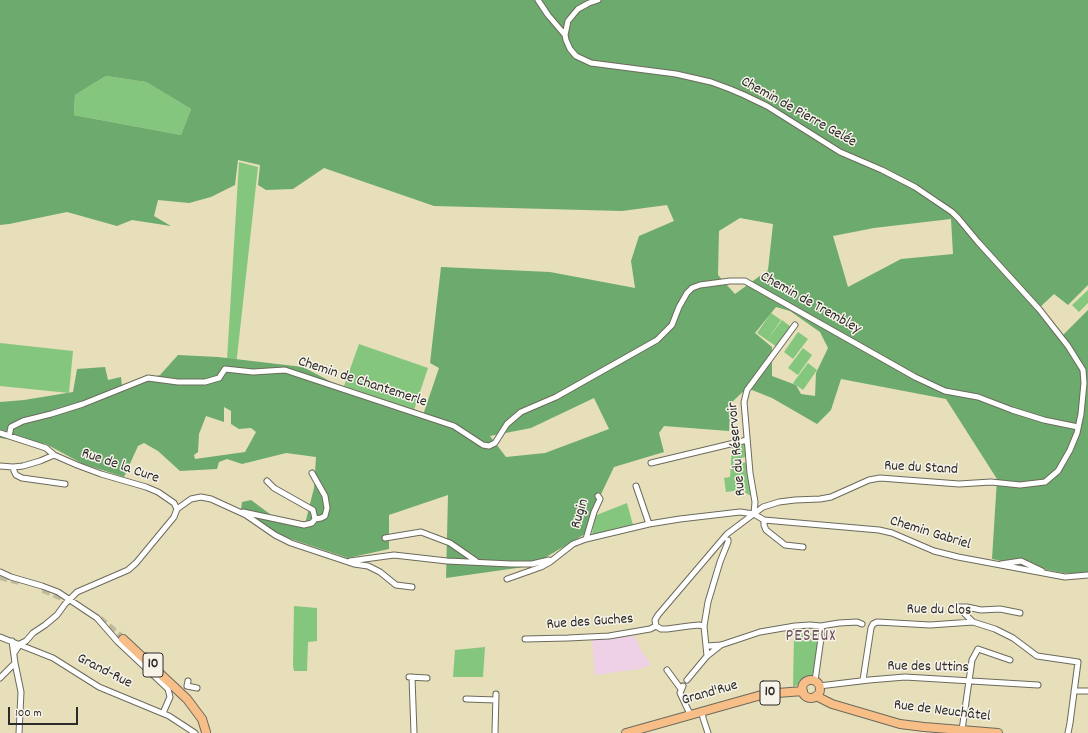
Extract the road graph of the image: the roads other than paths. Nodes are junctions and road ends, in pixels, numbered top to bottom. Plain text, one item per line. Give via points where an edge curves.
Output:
1 (538, 0) edge
2 (598, 0) edge
3 (565, 35) junction
4 (795, 326) dead end
5 (1078, 426) junction
6 (0, 433) edge
7 (8, 436) junction
8 (747, 440) junction
9 (483, 445) joint
10 (54, 455) junction
11 (651, 463) dead end
12 (0, 466) edge
13 (13, 467) junction
14 (312, 473) dead end
15 (267, 481) dead end
16 (65, 484) dead end
17 (636, 486) dead end
18 (598, 496) dead end
19 (178, 508) junction
20 (236, 510) junction
21 (754, 514) junction
22 (315, 519) junction
23 (764, 520) junction
24 (649, 524) junction
25 (385, 538) dead end
26 (586, 539) junction
27 (728, 540) dead end
28 (803, 547) dead end
29 (554, 558) junction
30 (347, 561) junction
31 (477, 562) junction
32 (998, 565) junction
33 (0, 572) edge
34 (1047, 574) junction
35 (1088, 575) edge
36 (507, 579) dead end
37 (412, 588) dead end
38 (70, 599) junction
39 (1020, 613) dead end
40 (973, 622) junction
41 (862, 624) dead end
42 (656, 626) junction
43 (704, 626) junction
44 (821, 626) junction
45 (0, 637) edge
46 (123, 639) tunnel mouth
47 (525, 639) dead end
48 (12, 641) junction
49 (20, 644) junction
50 (721, 645) junction
51 (707, 646) junction
52 (14, 653) junction
53 (707, 656) junction
54 (1010, 660) dead end
55 (15, 663) junction
56 (667, 670) dead end
57 (0, 678) edge
58 (426, 678) dead end
59 (687, 680) dead end
60 (863, 680) junction
61 (969, 680) junction
62 (188, 681) dead end
63 (817, 683) junction
64 (1038, 685) dead end
65 (197, 688) dead end
66 (803, 691) junction
67 (1074, 691) junction
68 (1088, 691) edge
69 (816, 696) junction
70 (466, 699) dead end
71 (702, 711) junction
72 (163, 713) junction
73 (690, 714) junction
74 (962, 730) junction
75 (950, 731) edge
76 (206, 732) edge
77 (19, 733) edge
78 (195, 733) edge
79 (414, 733) edge
80 (495, 733) edge
81 (626, 733) edge
82 (708, 733) edge
83 (998, 733) edge
84 (1068, 733) edge

1 - 3 street, Chemin de Pierre Gelée
2 - 3 street via 584,5 574,13 568,21
3 - 5 street, Chemin de Pierre Gelée via 570,49 585,61 598,65 693,77 755,100 840,152 915,187 952,212 1039,309 1083,370 1084,383
4 - 8 street, Rue du Réservoir via 747,390 744,402
5 - 9 street, Chemin de Trembley via 1044,420 978,397 945,391 915,377 745,281 730,281 692,288 682,302 672,325 657,340 556,397 521,412 508,424 495,443
5 - 21 street, Rue du Stand via 1063,464 1045,482 1020,485 991,482 959,484 880,478 869,480 832,497 779,502 763,507
6 - 7 street, Rue de la Cure
7 - 9 street, Chemin de Chantemerle via 11,427 23,421 83,404 148,378 205,382 218,378 225,369 253,372 285,370 454,426
7 - 10 street, Rue de la Cure via 42,446
8 - 11 street
8 - 21 street, Rue du Réservoir via 755,502
10 - 13 street
10 - 19 street, Rue de la Cure via 101,474 158,492
12 - 13 street
13 - 16 street via 16,475 22,478
14 - 22 street via 327,508 325,516
15 - 22 street via 274,488 313,510
17 - 24 street
18 - 26 street, Rugin via 600,499
19 - 20 street via 191,499 201,497
19 - 38 street via 174,517 128,570 78,592
20 - 22 street via 304,525 312,523
20 - 30 street via 291,543
21 - 23 street, Chemin Gabriel
21 - 24 street via 740,512
21 - 42 street, Rue du Stand via 727,534 658,615 655,620
23 - 28 street, Chemin Gabriel via 766,530 785,545
23 - 32 street, Chemin Gabriel via 879,530 934,551
24 - 26 street
25 - 31 street via 421,532 450,543
26 - 29 street via 573,544
27 - 43 street via 710,596
29 - 31 street via 532,564
29 - 36 street via 541,567
30 - 31 street via 394,555
30 - 37 street via 368,566 396,585
32 - 34 street, Chemin Gabriel
32 - 34 street via 1021,561
33 - 38 street via 58,592
34 - 35 street, Chemin Gabriel via 1065,577
38 - 49 street via 57,615
38 - 72 street via 98,618 118,642 168,690 170,697
39 - 40 street via 1000,609 958,607
40 - 60 street, Rue du Clos via 873,624
40 - 67 street, Rue du Clos via 1013,638 1037,656 1078,662
41 - 44 street via 857,622
42 - 43 street via 667,629
42 - 47 street, Rue des Guches via 609,636
43 - 51 street
44 - 50 street via 795,626 760,632
44 - 63 street
45 - 48 street, Grand-Rue
46 - 76 main road, 10 via 187,699 202,719
48 - 49 street, Grand-Rue
48 - 52 street
49 - 52 street
49 - 72 street, Grand-Rue via 53,658 100,687
50 - 51 street
50 - 53 street
51 - 53 street
52 - 55 street
53 - 59 street
54 - 61 street via 978,649 972,660
55 - 57 street
55 - 77 street via 21,692
56 - 73 street via 682,688 680,693
58 - 79 street via 411,677
60 - 61 street, Rue des Uttins via 905,677
60 - 63 street, Rue des Uttins
61 - 64 street, Rue des Uttins
61 - 74 street
62 - 65 street via 187,686
63 - 66 main road via 811,680 806,682
63 - 69 main road via 819,691
66 - 69 main road via 808,697
66 - 71 main road, Grand'Rue / 10 via 765,694
67 - 68 street
67 - 84 street
69 - 75 main road, Rue de Neuchâtel via 832,704 888,721
70 - 80 street via 496,697
71 - 73 main road, Grand'Rue / 10
71 - 82 street
72 - 78 street, Grand-Rue
73 - 81 main road, Grand'Rue / 10
74 - 75 main road, Rue de Neuchâtel
74 - 83 main road, Rue de Neuchâtel

